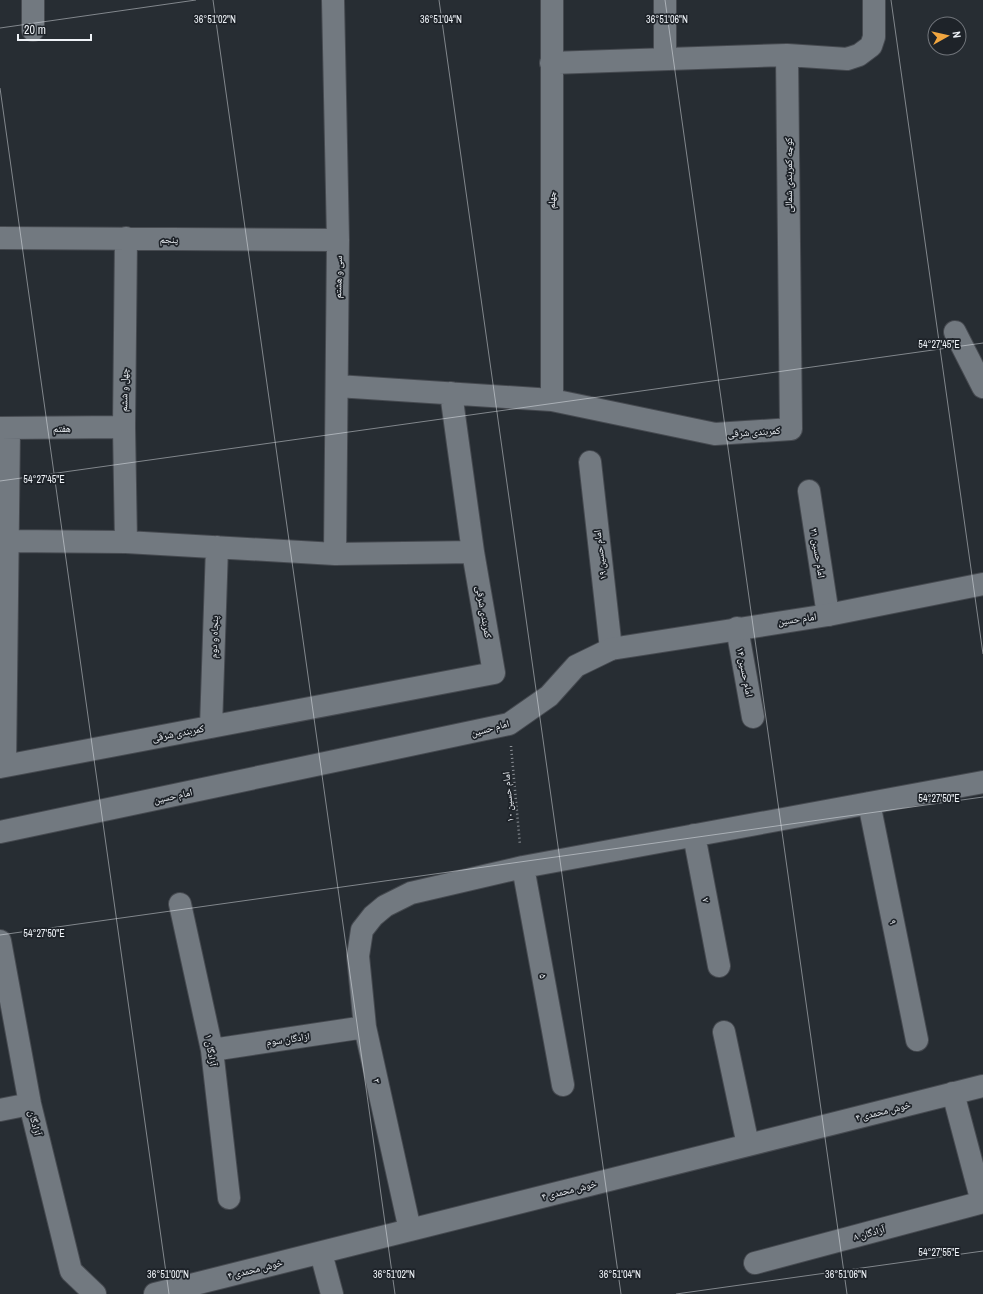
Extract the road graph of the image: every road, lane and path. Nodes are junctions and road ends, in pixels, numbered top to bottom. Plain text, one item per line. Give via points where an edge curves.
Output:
1 (33, 0) edge
2 (333, 0) edge
3 (552, 0) edge
4 (665, 0) edge
5 (874, 0) edge
6 (33, 30) dead end
7 (786, 55) junction
8 (665, 60) junction
9 (551, 63) junction
10 (0, 238) edge
11 (126, 238) junction
12 (338, 240) junction
13 (955, 332) dead end
14 (337, 386) junction
15 (983, 387) edge
16 (451, 393) junction
17 (552, 400) junction
18 (124, 427) junction
19 (5, 428) edge
20 (791, 429) joint
21 (590, 462) dead end
22 (809, 490) dead end
23 (8, 541) junction
24 (126, 542) junction
25 (217, 547) junction
26 (473, 552) junction
27 (335, 554) junction
28 (983, 584) edge
29 (828, 615) junction
30 (736, 628) junction
31 (611, 649) junction
32 (753, 717) dead end
33 (509, 724) junction
34 (211, 726) junction
35 (2, 766) edge
36 (983, 782) edge
37 (869, 803) junction
38 (0, 832) edge
39 (694, 835) junction
40 (523, 867) junction
41 (180, 904) dead end
42 (0, 941) edge
43 (718, 966) dead end
44 (365, 1027) junction
45 (724, 1032) dead end
46 (917, 1040) dead end
47 (212, 1050) junction
48 (563, 1086) dead end
49 (983, 1086) edge
50 (953, 1093) junction
51 (30, 1104) junction
52 (0, 1110) edge
53 (748, 1145) junction
54 (229, 1198) dead end
55 (983, 1202) edge
56 (410, 1230) junction
57 (320, 1252) junction
58 (756, 1263) dead end
59 (95, 1294) edge
60 (155, 1294) edge
61 (332, 1294) edge

1 - 6 street
2 - 12 street, سی و هشتم
3 - 9 street, چهلم
4 - 8 street
5 - 7 street via 874,37 871,46 859,55 847,59
7 - 8 street
7 - 20 street, کوچه کمربندی شمالی
8 - 9 street
9 - 17 street, چهلم
10 - 11 street, پنجم
11 - 12 street, پنجم
11 - 18 street, چهل و ششم
12 - 14 street, سی و هشتم
13 - 15 street
14 - 16 street
14 - 27 street, سی و هشتم
16 - 17 street, کمربندی شرقی
16 - 26 street, کمربندی شرقی
17 - 20 street, کمربندی شرقی via 715,434
18 - 19 street, هفتم
18 - 24 street, چهل و ششم
19 - 23 street
21 - 31 street, امام حسین ۱۹
22 - 29 street, امام حسین ۲۱
23 - 24 street
23 - 35 street
24 - 25 street
25 - 27 street
25 - 34 street, پنجاه و دوم
26 - 27 street
26 - 34 street, کمربندی شرقی via 494,673
28 - 29 street, امام حسین
29 - 30 street, امام حسین
30 - 31 street, امام حسین
30 - 32 street, امام حسین ۱۴
31 - 33 street, امام حسین via 576,666 549,696
33 - 38 street, امام حسین
33 - 40 path, امام حسین ۱۰
34 - 35 street, کمربندی شرقی
36 - 37 street
37 - 39 street
37 - 46 street, ۹
39 - 40 street
39 - 43 street, ۷
40 - 44 street, ۳ via 411,893 385,906 373,916 362,930 358,956
40 - 48 street, ۵
41 - 47 street, آزادگان ۱
42 - 51 street, آزادگان
44 - 47 street, ازادگان سوم
44 - 56 street, ۳
45 - 53 street
47 - 54 street, آزادگان ۱
49 - 50 street, خوش محمدی ۴
50 - 53 street, خوش محمدی ۴
50 - 55 street, آزادگان ۸
51 - 52 street
51 - 59 street, آزادگان via 71,1271
53 - 56 street, خوش محمدی ۴
55 - 58 street, آزادگان ۸
56 - 57 street, خوش محمدی ۴
57 - 60 street, خوش محمدی ۴
57 - 61 street

